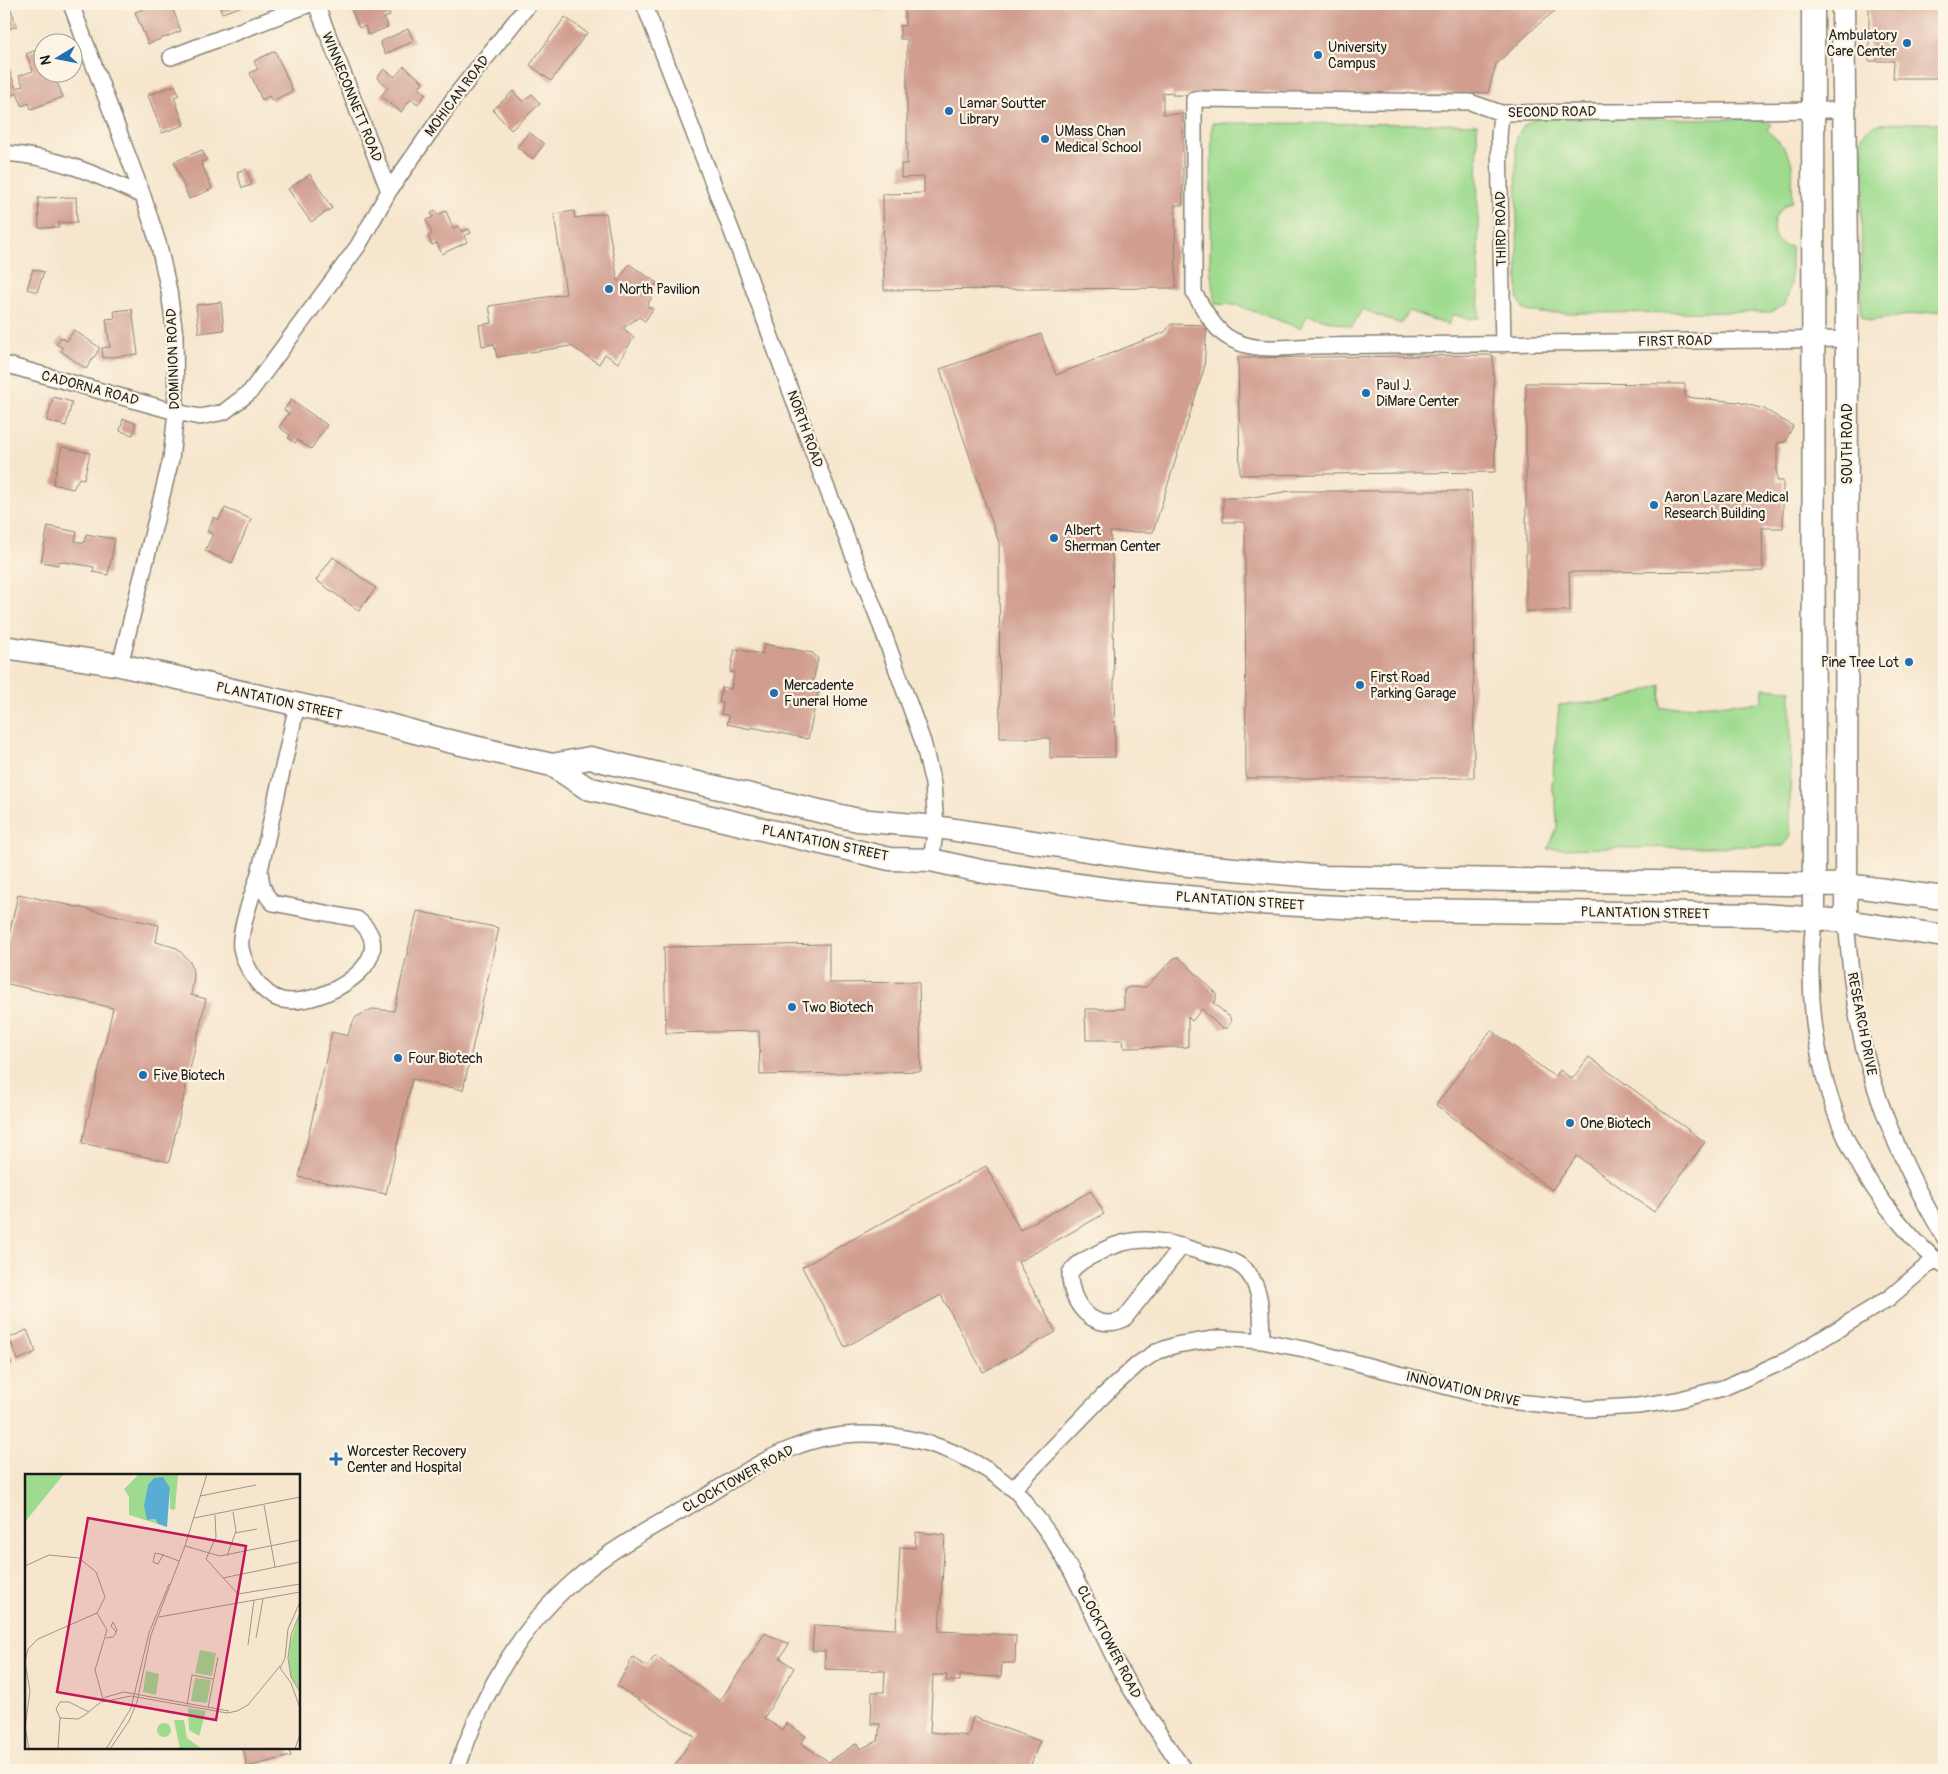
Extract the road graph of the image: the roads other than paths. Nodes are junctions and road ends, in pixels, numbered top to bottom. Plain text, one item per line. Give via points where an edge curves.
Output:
1 (70, 4) edge
2 (310, 4) edge
3 (316, 4) edge
4 (529, 4) edge
5 (644, 4) edge
6 (1813, 4) edge
7 (1843, 4) edge
8 (171, 57) dead end
9 (1813, 109) junction
10 (1844, 110) junction
11 (1500, 113) junction
12 (4, 153) edge
13 (389, 191) junction
14 (143, 196) junction
15 (1814, 340) junction
16 (1847, 340) junction
17 (1503, 345) junction
18 (4, 364) edge
19 (176, 412) junction
20 (4, 647) edge
21 (120, 665) junction
22 (297, 705) junction
23 (552, 765) junction
24 (936, 827) junction
25 (931, 860) junction
26 (260, 870) junction
27 (1816, 883) junction
28 (1847, 885) junction
29 (1944, 898) edge
30 (1814, 919) junction
31 (1846, 921) junction
32 (1944, 936) edge
33 (1944, 1237) edge
34 (1182, 1246) junction
35 (1939, 1262) edge
36 (1262, 1341) junction
37 (1013, 1489) junction
38 (457, 1770) edge
39 (1184, 1770) edge

1 - 14 street, DOMINION ROAD
2 - 8 street
3 - 13 street, WINNECONNETT ROAD
4 - 13 street, MOHICAN ROAD via 456,95
5 - 24 street, NORTH ROAD via 748,272 923,742 933,784
6 - 9 main road
7 - 10 main road, SOUTH ROAD
9 - 10 street, SECOND ROAD
9 - 11 street, SECOND ROAD
9 - 15 main road
10 - 16 main road, SOUTH ROAD
11 - 17 street, THIRD ROAD
11 - 17 street, SECOND ROAD via 1470,102 1194,99 1194,293 1210,319 1226,336 1258,349
12 - 14 street via 37,155 74,166
13 - 19 street, MOHICAN ROAD via 358,246 250,392 224,412 200,417
14 - 19 street, DOMINION ROAD via 159,246 172,305
15 - 16 street, FIRST ROAD
15 - 17 street, FIRST ROAD
15 - 27 main road
16 - 28 main road, SOUTH ROAD
18 - 19 street, CADORNA ROAD
19 - 21 street, DOMINION ROAD via 167,478
20 - 21 main road, PLANTATION STREET
21 - 22 main road, PLANTATION STREET
22 - 23 main road, PLANTATION STREET
22 - 26 street
23 - 24 main road, PLANTATION STREET via 590,758 858,820
23 - 25 main road, PLANTATION STREET via 587,788 890,859
24 - 25 street, NORTH ROAD
24 - 27 main road, PLANTATION STREET via 1151,861 1310,876
25 - 30 main road, PLANTATION STREET via 985,872 1128,892 1258,903 1401,910 1763,915
26 - 26 street via 263,888 273,902 357,919 370,931 371,955 351,979 322,996 299,1000 282,1000 254,980 241,947
27 - 28 main road, PLANTATION STREET
27 - 30 main road
28 - 29 main road, PLANTATION STREET
28 - 31 main road, RESEARCH DRIVE
30 - 31 main road, PLANTATION STREET
30 - 35 street via 1810,998 1829,1096 1848,1142 1873,1188 1906,1230
31 - 32 main road, PLANTATION STREET
31 - 33 street, RESEARCH DRIVE via 1860,1028 1873,1081 1924,1201
34 - 34 street via 1159,1239 1145,1239 1108,1247 1075,1266 1070,1273 1074,1298 1093,1318 1107,1323 1119,1321 1128,1315
34 - 36 street via 1236,1263 1248,1273 1261,1305
35 - 36 street, INNOVATION DRIVE via 1889,1298 1790,1359 1723,1388 1638,1406 1574,1409 1498,1400
36 - 37 street, INNOVATION DRIVE via 1241,1338 1198,1340 1156,1352 1104,1395
37 - 38 street, CLOCKTOWER ROAD via 979,1466 935,1445 890,1436 869,1433 829,1438 776,1455 613,1551 573,1581 506,1660 472,1725
37 - 39 street, CLOCKTOWER ROAD via 1052,1538 1086,1595 1113,1656 1143,1711

